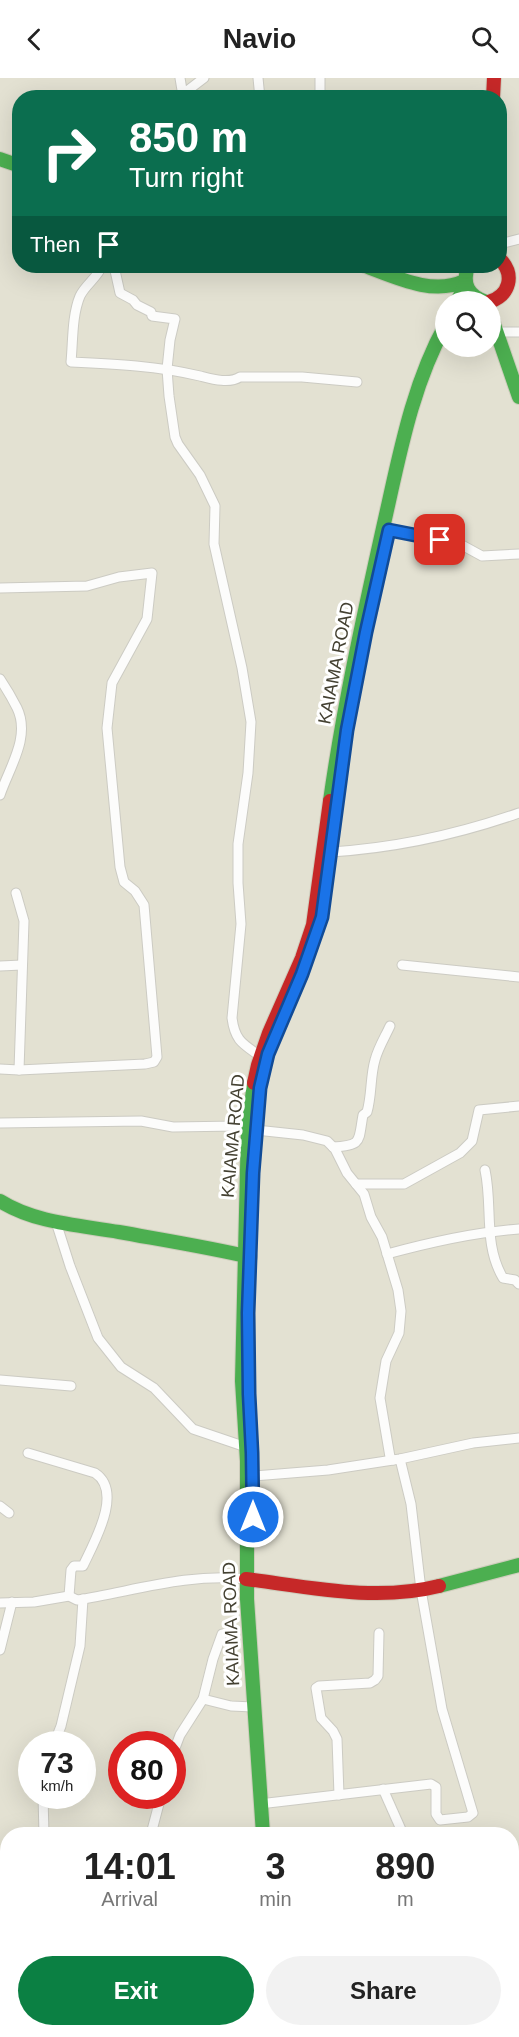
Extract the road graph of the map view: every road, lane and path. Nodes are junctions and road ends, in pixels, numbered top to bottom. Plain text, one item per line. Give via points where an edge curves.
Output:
1 (172, 78) edge
2 (180, 78) edge
3 (204, 78) edge
4 (190, 90) edge
5 (507, 270) edge
6 (100, 273) edge
7 (116, 273) edge
8 (384, 273) edge
9 (467, 273) edge
10 (465, 283) junction
11 (519, 286) edge
12 (462, 291) edge
13 (469, 291) edge
14 (499, 291) edge
15 (501, 294) edge
16 (501, 332) edge
17 (519, 332) edge
18 (435, 344) edge
19 (501, 344) edge
20 (436, 357) edge
21 (167, 369) junction
22 (357, 382) dead end
23 (519, 397) edge
24 (389, 530) junction
25 (519, 554) edge
26 (0, 588) edge
27 (0, 679) edge
28 (0, 795) edge
29 (519, 813) edge
30 (331, 852) junction
31 (16, 893) dead end
32 (22, 965) junction
33 (402, 965) dead end
34 (0, 966) edge
35 (519, 977) edge
36 (390, 1026) dead end
37 (260, 1056) junction
38 (0, 1069) edge
39 (18, 1070) junction
40 (519, 1106) edge
41 (0, 1123) edge
42 (252, 1129) junction
43 (333, 1147) junction
44 (485, 1170) dead end
45 (356, 1184) junction
46 (0, 1201) edge
47 (56, 1222) junction
48 (519, 1229) edge
49 (489, 1231) junction
50 (247, 1251) junction
51 (387, 1254) junction
52 (519, 1284) edge
53 (0, 1380) edge
54 (71, 1386) dead end
55 (519, 1438) edge
56 (246, 1447) junction
57 (28, 1453) dead end
58 (396, 1460) junction
59 (253, 1476) junction
60 (0, 1506) edge
61 (9, 1513) dead end
62 (519, 1565) edge
63 (249, 1579) junction
64 (421, 1590) junction
65 (69, 1596) junction
66 (83, 1599) junction
67 (12, 1602) junction
68 (0, 1603) edge
69 (379, 1633) dead end
70 (222, 1634) dead end
71 (0, 1650) edge
72 (203, 1700) junction
73 (253, 1707) junction
74 (59, 1731) edge
75 (183, 1731) edge
76 (383, 1789) junction
77 (339, 1795) junction
78 (268, 1803) junction
79 (44, 1809) edge
80 (157, 1809) edge
81 (45, 1827) edge
82 (153, 1827) edge
83 (262, 1827) edge
84 (270, 1827) edge
85 (400, 1827) edge

1 - 2 street
3 - 4 street
5 - 14 main road via 510,283
6 - 21 street via 79,301 71,362
7 - 21 street via 120,293 152,316 175,319
8 - 10 main road via 443,288
9 - 10 main road
10 - 12 main road
10 - 13 main road
11 - 15 main road
16 - 17 street
18 - 37 main road, KAIAMA ROAD via 416,392 399,457 360,631 335,766 314,925
19 - 23 main road
20 - 24 main road, KAIAMA ROAD via 421,398
21 - 22 street via 234,381 240,377 302,377
21 - 37 street via 175,437 215,507 214,544 251,722 238,844 241,924 232,1018 240,1042
24 - 25 street via 460,544 482,556
24 - 30 main road, KAIAMA ROAD via 347,730
26 - 39 street via 87,586 152,573 147,619 112,682 107,728 120,867 124,882 144,905 157,1057 145,1064
27 - 28 street via 18,709 22,736
29 - 30 street via 396,846
30 - 42 main road, KAIAMA ROAD via 319,929 263,1071
31 - 32 street via 24,921
32 - 34 street
32 - 39 street
33 - 35 street
36 - 43 street via 375,1059 371,1097 359,1139 348,1147
37 - 42 main road, KAIAMA ROAD via 254,1081
38 - 39 street
40 - 45 street via 481,1109 472,1141 460,1153 410,1182
41 - 42 street via 141,1121 173,1127
42 - 43 street via 320,1138
42 - 50 main road, KAIAMA ROAD
43 - 45 street
44 - 49 street
45 - 51 street via 364,1194
46 - 47 main road
47 - 50 main road
47 - 56 street via 98,1338 121,1367 154,1388 193,1429
48 - 49 street
49 - 51 street
49 - 52 street via 501,1275
50 - 56 main road, KAIAMA ROAD via 242,1381
50 - 59 main road, KAIAMA ROAD
51 - 58 street via 401,1311 399,1334 386,1361 380,1398 387,1449
53 - 54 street
55 - 58 street via 473,1443
56 - 63 main road, KAIAMA ROAD
57 - 65 street via 95,1473 106,1491 103,1522 83,1566 70,1570
58 - 59 street
58 - 64 street via 411,1504
59 - 63 main road, KAIAMA ROAD
60 - 61 street
62 - 64 main road
63 - 64 main road via 354,1592
63 - 66 street via 178,1580
63 - 73 main road, KAIAMA ROAD
63 - 78 main road, KAIAMA ROAD
64 - 76 street via 442,1710 472,1813 468,1817 440,1820 436,1814 436,1787 431,1784
65 - 66 street
65 - 67 street
66 - 74 street via 80,1646
67 - 68 street
67 - 71 street
69 - 77 street via 375,1680 316,1688 321,1718 337,1739
70 - 72 street
72 - 73 street
72 - 75 street
73 - 83 main road, KAIAMA ROAD
76 - 77 street
76 - 85 street
77 - 78 street
78 - 84 main road, KAIAMA ROAD
79 - 81 street
80 - 82 street

